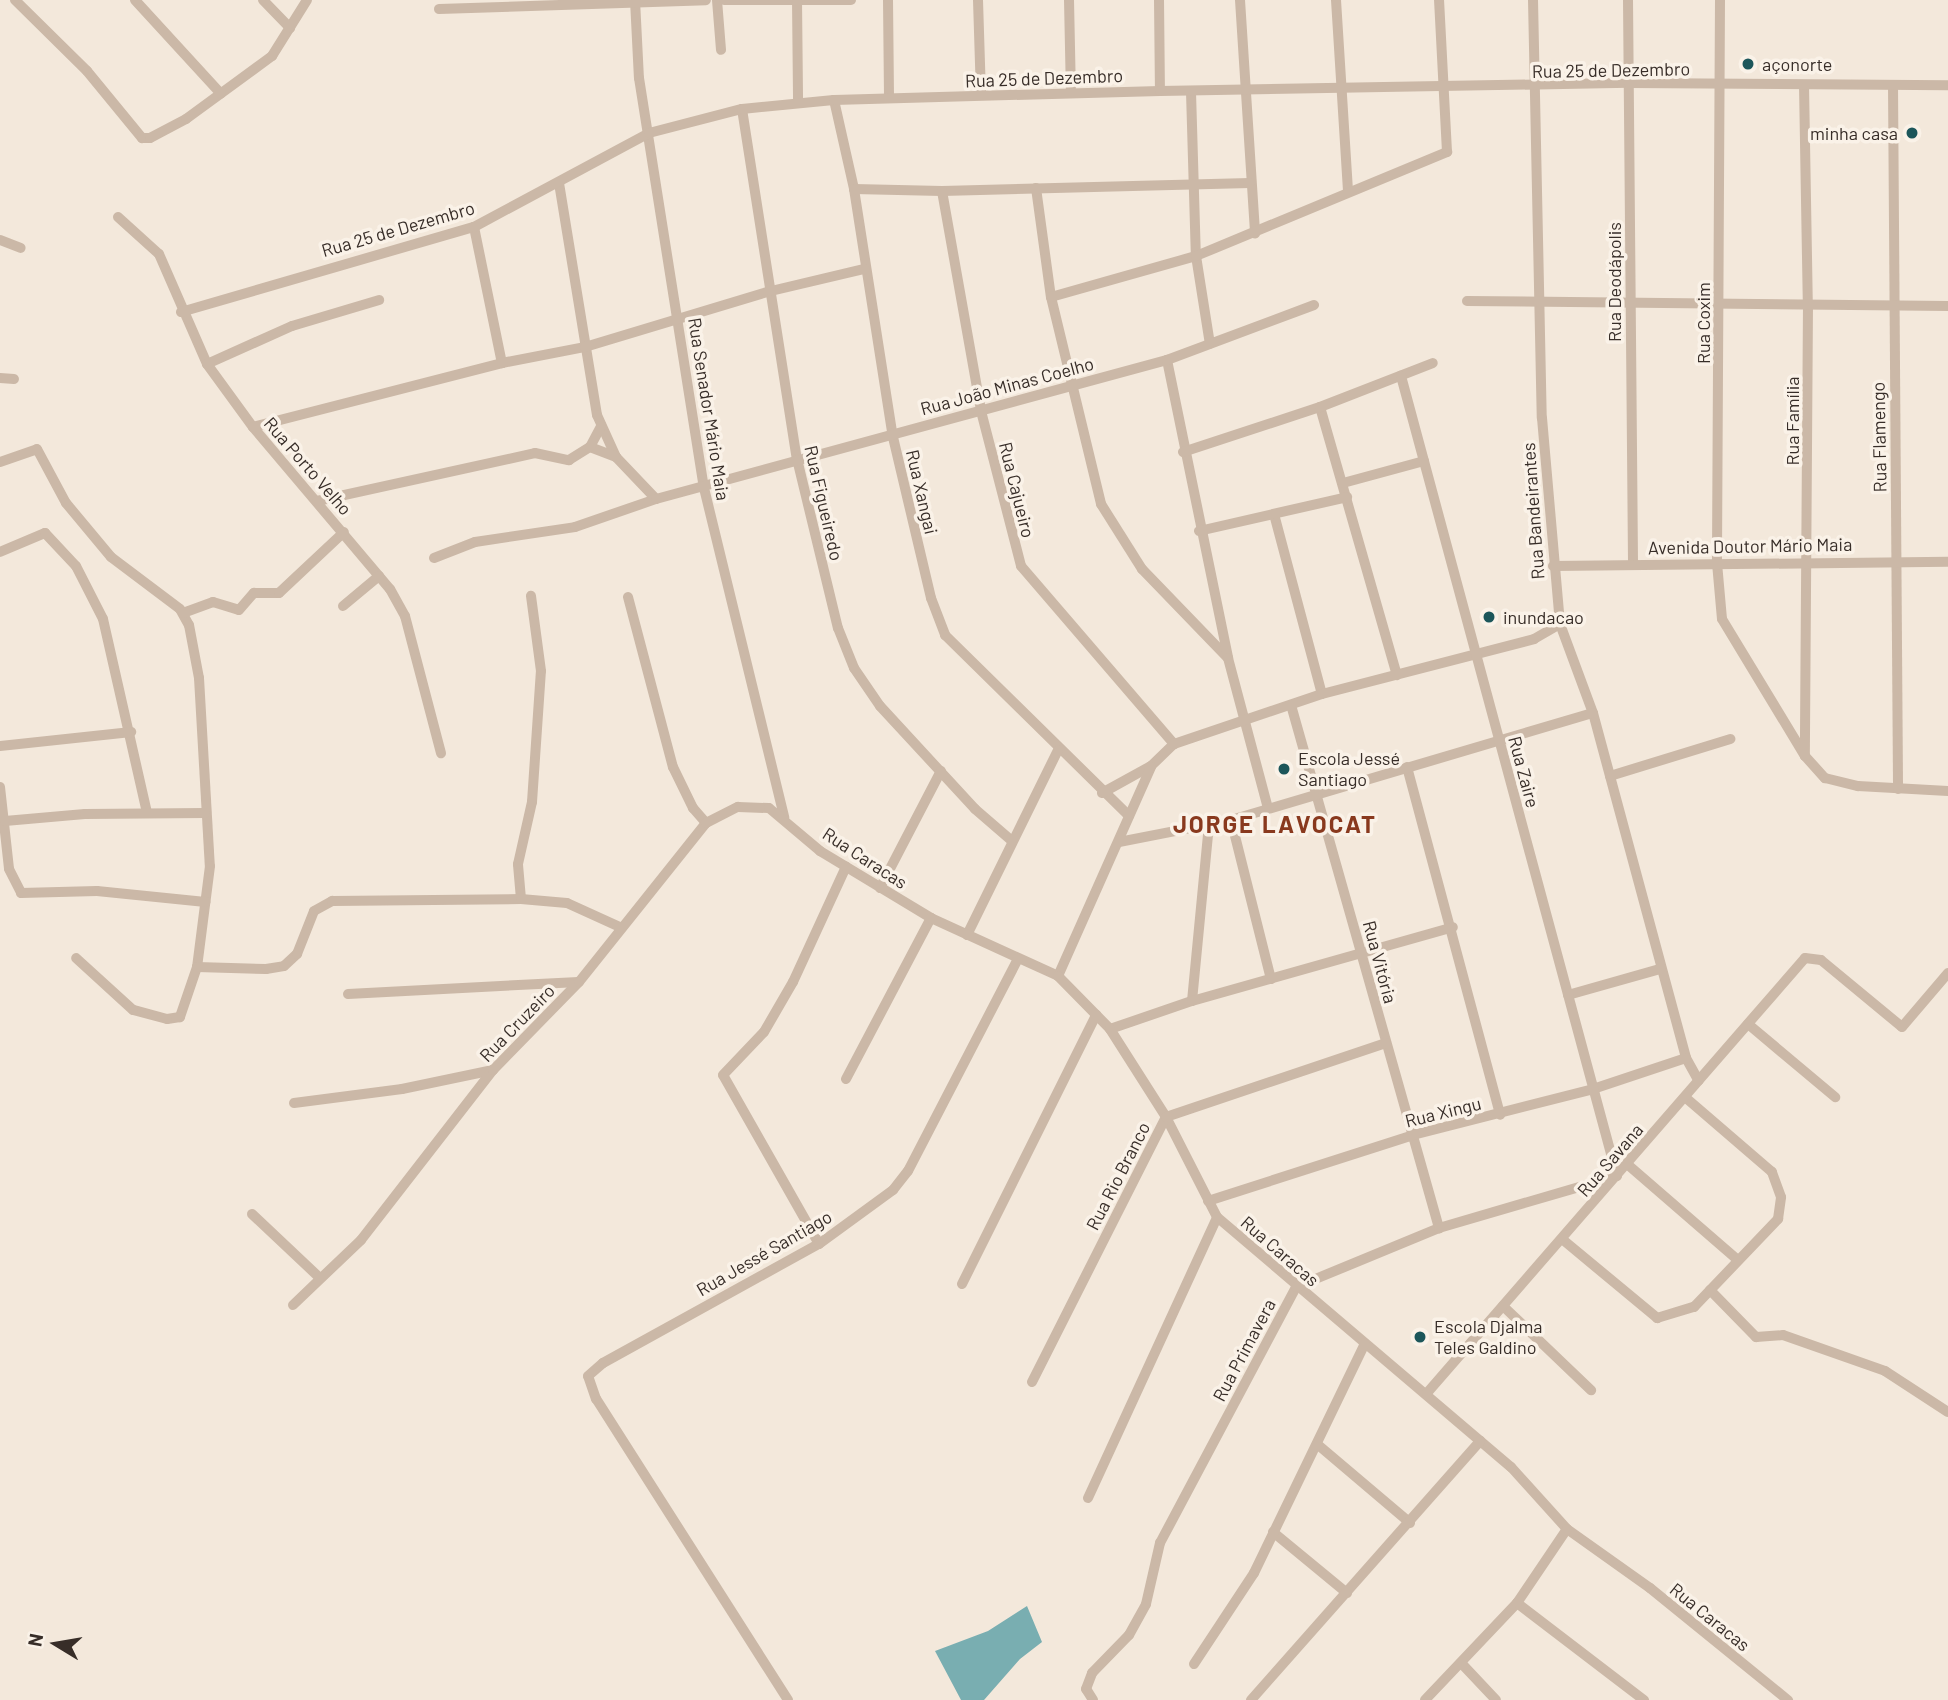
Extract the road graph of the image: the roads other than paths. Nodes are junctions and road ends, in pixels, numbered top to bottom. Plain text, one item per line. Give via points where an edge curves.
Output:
1 (15, 0) edge
2 (135, 0) edge
3 (263, 0) edge
4 (307, 0) edge
5 (706, 0) edge
6 (717, 0) edge
7 (724, 0) edge
8 (851, 0) edge
9 (888, 0) edge
10 (978, 0) edge
11 (1069, 0) edge
12 (1159, 0) edge
13 (1241, 0) edge
14 (1336, 0) edge
15 (1439, 0) edge
16 (1533, 0) edge
17 (1628, 0) edge
18 (1720, 0) edge
19 (635, 1) edge
20 (797, 1) edge
21 (439, 9) dead end
22 (290, 28) junction
23 (720, 50) dead end
24 (1629, 83) junction
25 (1719, 85) junction
26 (1804, 85) junction
27 (1893, 85) junction
28 (1948, 85) edge
29 (1533, 87) junction
30 (1340, 88) junction
31 (1441, 88) junction
32 (1244, 90) junction
33 (1160, 91) junction
34 (1191, 92) junction
35 (221, 93) junction
36 (1072, 93) junction
37 (981, 95) junction
38 (889, 98) junction
39 (834, 100) junction
40 (797, 102) junction
41 (742, 109) junction
42 (649, 133) junction
43 (559, 183) junction
44 (1250, 183) junction
45 (1195, 185) junction
46 (1036, 188) junction
47 (854, 189) junction
48 (1348, 190) junction
49 (942, 191) junction
50 (118, 217) dead end
51 (474, 227) junction
52 (1255, 234) junction
53 (0, 240) edge
54 (21, 248) dead end
55 (1196, 256) junction
56 (864, 269) junction
57 (771, 291) junction
58 (1051, 297) junction
59 (379, 300) dead end
60 (1467, 302) dead end
61 (1542, 302) junction
62 (1630, 302) junction
63 (1719, 303) junction
64 (1808, 304) junction
65 (1314, 305) dead end
66 (1948, 306) edge
67 (1894, 307) junction
68 (181, 312) junction
69 (679, 319) junction
70 (1210, 344) junction
71 (586, 347) junction
72 (1167, 360) junction
73 (502, 363) junction
74 (1433, 363) dead end
75 (206, 364) junction
76 (1401, 376) junction
77 (0, 378) edge
78 (14, 379) dead end
79 (1071, 386) junction
80 (1320, 407) junction
81 (981, 411) junction
82 (601, 426) junction
83 (253, 427) junction
84 (892, 433) junction
85 (590, 447) junction
86 (1183, 453) junction
87 (616, 457) junction
88 (797, 459) junction
89 (1424, 461) junction
90 (0, 463) edge
91 (1343, 483) junction
92 (704, 488) junction
93 (1347, 497) junction
94 (656, 499) junction
95 (317, 501) junction
96 (1275, 514) junction
97 (1199, 531) junction
98 (344, 532) junction
99 (0, 552) edge
100 (434, 558) dead end
101 (1896, 560) junction
102 (1808, 562) junction
103 (1948, 562) edge
104 (1633, 563) junction
105 (1717, 563) junction
106 (1553, 566) junction
107 (379, 576) junction
108 (531, 596) dead end
109 (628, 597) dead end
110 (343, 606) dead end
111 (183, 613) junction
112 (1560, 624) junction
113 (1476, 655) junction
114 (1228, 658) junction
115 (1397, 675) junction
116 (1322, 694) junction
117 (1291, 705) junction
118 (1593, 713) junction
119 (1246, 722) junction
120 (131, 732) junction
121 (1730, 740) dead end
122 (1499, 741) junction
123 (1174, 744) junction
124 (0, 746) edge
125 (1058, 750) junction
126 (441, 753) dead end
127 (1805, 756) junction
128 (1151, 766) junction
129 (1407, 767) junction
130 (941, 771) junction
131 (1610, 776) junction
132 (0, 788) edge
133 (1898, 789) junction
134 (1948, 791) edge
135 (1102, 793) junction
136 (1315, 794) junction
137 (1268, 808) junction
138 (147, 813) junction
139 (1129, 816) junction
140 (207, 817) junction
141 (784, 817) junction
142 (1231, 820) junction
143 (5, 821) junction
144 (706, 823) junction
145 (1209, 826) junction
146 (1012, 841) junction
147 (1119, 842) junction
148 (846, 867) junction
149 (880, 888) junction
150 (522, 899) junction
151 (205, 902) junction
152 (930, 918) junction
153 (620, 927) junction
154 (1453, 927) junction
155 (967, 935) junction
156 (1362, 953) junction
157 (76, 958) dead end
158 (1018, 958) junction
159 (197, 967) junction
160 (1660, 969) junction
161 (1948, 973) edge
162 (1058, 976) junction
163 (1271, 979) junction
164 (579, 982) junction
165 (348, 994) dead end
166 (1568, 995) junction
167 (1192, 1001) junction
168 (1096, 1015) junction
169 (1748, 1024) junction
170 (1110, 1029) junction
171 (1386, 1043) junction
172 (1686, 1058) junction
173 (493, 1070) junction
174 (846, 1079) dead end
175 (1699, 1081) junction
176 (1594, 1089) junction
177 (1835, 1097) dead end
178 (1686, 1098) junction
179 (294, 1103) dead end
180 (1500, 1115) junction
181 (1166, 1117) junction
182 (1413, 1135) junction
183 (1627, 1164) junction
184 (1617, 1176) junction
185 (1208, 1201) junction
186 (252, 1214) dead end
187 (1217, 1217) junction
188 (1439, 1228) junction
189 (1562, 1239) junction
190 (819, 1244) junction
191 (1738, 1260) junction
192 (320, 1278) junction
193 (961, 1283) dead end
194 (1296, 1287) junction
195 (1710, 1290) junction
196 (293, 1305) dead end
197 (1503, 1306) junction
198 (1365, 1343) junction
199 (1032, 1382) dead end
200 (1591, 1390) dead end
201 (1427, 1394) junction
202 (1948, 1412) edge
203 (1480, 1441) junction
204 (1317, 1444) junction
205 (1088, 1498) dead end
206 (1410, 1523) junction
207 (1567, 1529) junction
208 (1273, 1532) junction
209 (1347, 1593) junction
210 (1517, 1603) junction
211 (1195, 1664) dead end
212 (1463, 1665) junction
213 (788, 1700) edge
214 (1093, 1700) edge
215 (1251, 1700) edge
216 (1425, 1700) edge
217 (1496, 1700) edge
218 (1644, 1700) edge
219 (1788, 1700) edge

1 - 35 street via 87,71 142,138 159,134
2 - 35 street
3 - 22 street
4 - 22 street
5 - 19 street
6 - 23 street
7 - 20 street
8 - 20 street
9 - 38 street
10 - 37 street
11 - 36 street
12 - 33 street
13 - 32 street
14 - 30 street
15 - 31 street
16 - 29 street, Rua Bandeirantes
17 - 24 street, Rua Deodápolis
18 - 25 street, Rua Coxim
19 - 21 street
19 - 42 street, Rua Senador Mário Maia via 636,52
20 - 40 street
22 - 35 street via 272,56
24 - 25 street, Rua 25 de Dezembro
24 - 29 street, Rua 25 de Dezembro
24 - 62 street, Rua Deodápolis
25 - 26 street, Rua 25 de Dezembro
25 - 63 street, Rua Coxim
26 - 27 street, Rua 25 de Dezembro
26 - 64 street, Rua Família
27 - 28 street, Rua 25 de Dezembro
27 - 67 street, Rua Flamengo
29 - 31 street, Rua 25 de Dezembro
29 - 61 street, Rua Bandeirantes
30 - 31 street, Rua 25 de Dezembro
30 - 32 street, Rua 25 de Dezembro
30 - 48 street
31 - 48 street via 1447,152
32 - 34 street, Rua 25 de Dezembro
32 - 44 street
33 - 34 street, Rua 25 de Dezembro
33 - 36 street, Rua 25 de Dezembro
34 - 45 street
36 - 37 street, Rua 25 de Dezembro
37 - 38 street, Rua 25 de Dezembro
38 - 39 street, Rua 25 de Dezembro
39 - 40 street, Rua 25 de Dezembro
39 - 47 street, Rua Xangai
40 - 41 street, Rua 25 de Dezembro
41 - 42 street, Rua 25 de Dezembro
41 - 57 street, Rua Figueiredo
42 - 43 street, Rua 25 de Dezembro
42 - 69 street, Rua Senador Mário Maia
43 - 51 street, Rua 25 de Dezembro
43 - 71 street
44 - 45 street
44 - 52 street
45 - 46 street
45 - 55 street
46 - 49 street
46 - 58 street
47 - 49 street
47 - 56 street, Rua Xangai
48 - 52 street
49 - 81 street, Rua Cajueiro
50 - 68 street, Rua Porto Velho via 159,254
51 - 68 street, Rua 25 de Dezembro
51 - 73 street
52 - 55 street
53 - 54 street
55 - 58 street
55 - 70 street
56 - 57 street
56 - 84 street, Rua Xangai
57 - 69 street
57 - 88 street, Rua Figueiredo
58 - 79 street
59 - 75 street via 292,326
60 - 61 street
61 - 62 street
61 - 106 street, Rua Bandeirantes via 1542,418
62 - 63 street
62 - 104 street, Rua Deodápolis
63 - 64 street
63 - 105 street, Rua Coxim
64 - 67 street
64 - 102 street, Rua Família
65 - 70 street, Rua João Minas Coelho
66 - 67 street
67 - 101 street, Rua Flamengo
68 - 75 street, Rua Porto Velho
69 - 71 street
69 - 92 street, Rua Senador Mário Maia
70 - 72 street, Rua João Minas Coelho
71 - 73 street
71 - 82 street
72 - 79 street, Rua João Minas Coelho
72 - 86 street
73 - 83 street
74 - 76 street
75 - 83 street, Rua Porto Velho
76 - 80 street
76 - 89 street, Rua Zaire
77 - 78 street
79 - 81 street, Rua João Minas Coelho
79 - 114 street via 1101,503 1112,526 1142,569
80 - 86 street
80 - 91 street
81 - 84 street, Rua João Minas Coelho
81 - 123 street, Rua Cajueiro via 1021,566
82 - 85 street
82 - 87 street
83 - 95 street, Rua Porto Velho
84 - 88 street, Rua João Minas Coelho
84 - 125 street, Rua Xangai via 931,598 945,635
85 - 87 street
85 - 95 street via 569,460 540,453
86 - 97 street
87 - 94 street
88 - 92 street, Rua João Minas Coelho
88 - 130 street, Rua Figueiredo via 831,604 854,668 880,706
89 - 91 street
89 - 113 street, Rua Zaire
90 - 111 street via 37,449 66,503 111,557
91 - 93 street
92 - 94 street, Rua João Minas Coelho
92 - 141 street, Rua Senador Mário Maia
93 - 96 street
93 - 115 street
94 - 100 street via 575,527 490,540
95 - 98 street, Rua Porto Velho
96 - 97 street
96 - 116 street
97 - 114 street
98 - 107 street, Rua Porto Velho
98 - 111 street via 279,593 254,593 239,610 213,602
99 - 120 street via 45,534 76,566 103,619
101 - 102 street, Avenida Doutor Mário Maia
101 - 103 street, Avenida Doutor Mário Maia
101 - 133 street, Rua Flamengo
102 - 105 street, Avenida Doutor Mário Maia
102 - 127 street, Rua Família
104 - 105 street, Avenida Doutor Mário Maia
104 - 106 street, Avenida Doutor Mário Maia
105 - 127 street, Rua Coxim via 1722,619
106 - 112 street, Rua Bandeirantes
107 - 110 street
107 - 126 street, Rua Porto Velho via 405,616
108 - 150 street via 541,671 532,802 518,864
109 - 144 street via 673,767 693,808
111 - 140 street via 200,688
112 - 113 street via 1534,639
112 - 118 street, Rua Bandeirantes
113 - 115 street
113 - 122 street, Rua Zaire
114 - 119 street
115 - 116 street
116 - 117 street
117 - 119 street
117 - 136 street, Rua Vitória
118 - 122 street
118 - 131 street, Rua Bandeirantes
119 - 123 street
119 - 137 street
120 - 124 street
120 - 138 street
121 - 131 street
122 - 129 street
122 - 166 street, Rua Zaire
123 - 128 street
125 - 135 street, Rua Xangai
125 - 146 street
127 - 133 street, Rua Coxim via 1818,773 1834,781
128 - 135 street
128 - 139 street
129 - 136 street
129 - 154 street
130 - 146 street, Rua Figueiredo
130 - 149 street
131 - 160 street, Rua Bandeirantes
132 - 143 street
133 - 134 street, Rua Coxim
135 - 139 street, Rua Xangai
136 - 137 street
136 - 156 street, Rua Vitória
137 - 142 street
138 - 140 street
138 - 143 street
139 - 147 street
140 - 151 street via 210,866
141 - 144 street, Rua Cruzeiro via 769,808 746,806
141 - 148 street, Rua Caracas
142 - 145 street
142 - 163 street
143 - 151 street via 9,869 21,893 97,891
144 - 153 street, Rua Cruzeiro
145 - 147 street
145 - 167 street
146 - 155 street
147 - 162 street
148 - 149 street, Rua Caracas
148 - 190 street via 791,985 756,1043 727,1067 723,1078
149 - 152 street, Rua Caracas
150 - 153 street via 567,903
150 - 159 street via 332,901 314,911 297,954 284,966 266,970
151 - 159 street
152 - 155 street, Rua Caracas
152 - 174 street
153 - 164 street, Rua Cruzeiro
154 - 156 street
154 - 180 street
155 - 158 street, Rua Caracas
156 - 163 street
156 - 171 street, Rua Vitória
157 - 159 street via 133,1010 173,1020 183,1012
158 - 162 street, Rua Caracas
158 - 190 street, Rua Jessé Santiago via 900,1183
160 - 166 street
160 - 172 street, Rua Bandeirantes
161 - 169 street, Rua Savana via 1902,1027 1821,960 1805,958
162 - 168 street, Rua Caracas
163 - 167 street
164 - 165 street
164 - 173 street, Rua Cruzeiro
166 - 176 street, Rua Zaire
167 - 170 street
168 - 170 street, Rua Caracas
168 - 193 street
169 - 175 street, Rua Savana
169 - 177 street
170 - 181 street, Rua Caracas
171 - 181 street, Rua Rio Branco
171 - 182 street, Rua Vitória
172 - 175 street, Rua Bandeirantes
172 - 176 street, Rua Xingu
173 - 179 street via 402,1089
173 - 192 street, Rua Cruzeiro via 361,1240
175 - 178 street, Rua Savana
176 - 180 street, Rua Xingu
176 - 184 street, Rua Zaire
178 - 183 street, Rua Savana
178 - 191 street via 1768,1167 1781,1196 1781,1213
180 - 182 street, Rua Xingu
181 - 185 street, Rua Caracas
181 - 199 street, Rua Rio Branco
182 - 185 street, Rua Xingu
182 - 188 street, Rua Vitória
183 - 184 street, Rua Savana
183 - 191 street
184 - 188 street, Rua Primavera
184 - 189 street, Rua Savana
185 - 187 street, Rua Caracas
186 - 192 street
187 - 194 street, Rua Caracas
187 - 205 street
188 - 194 street, Rua Primavera
189 - 195 street via 1657,1318 1694,1307
189 - 197 street, Rua Savana
190 - 213 street, Rua Jessé Santiago via 592,1370 588,1380
191 - 195 street
192 - 196 street, Rua Cruzeiro
194 - 198 street, Rua Caracas
194 - 214 street, Rua Primavera via 1160,1544 1146,1604 1129,1635 1097,1666 1086,1689
195 - 202 street via 1756,1337 1783,1335 1885,1371
197 - 200 street
197 - 201 street, Rua Savana
198 - 201 street, Rua Caracas
198 - 204 street
201 - 203 street, Rua Caracas
203 - 206 street
203 - 207 street, Rua Caracas via 1511,1467
204 - 206 street
204 - 208 street
206 - 209 street
207 - 210 street
207 - 219 street, Rua Caracas via 1650,1588
208 - 209 street
208 - 211 street via 1230,1614
209 - 215 street
210 - 212 street
210 - 218 street
212 - 216 street
212 - 217 street

